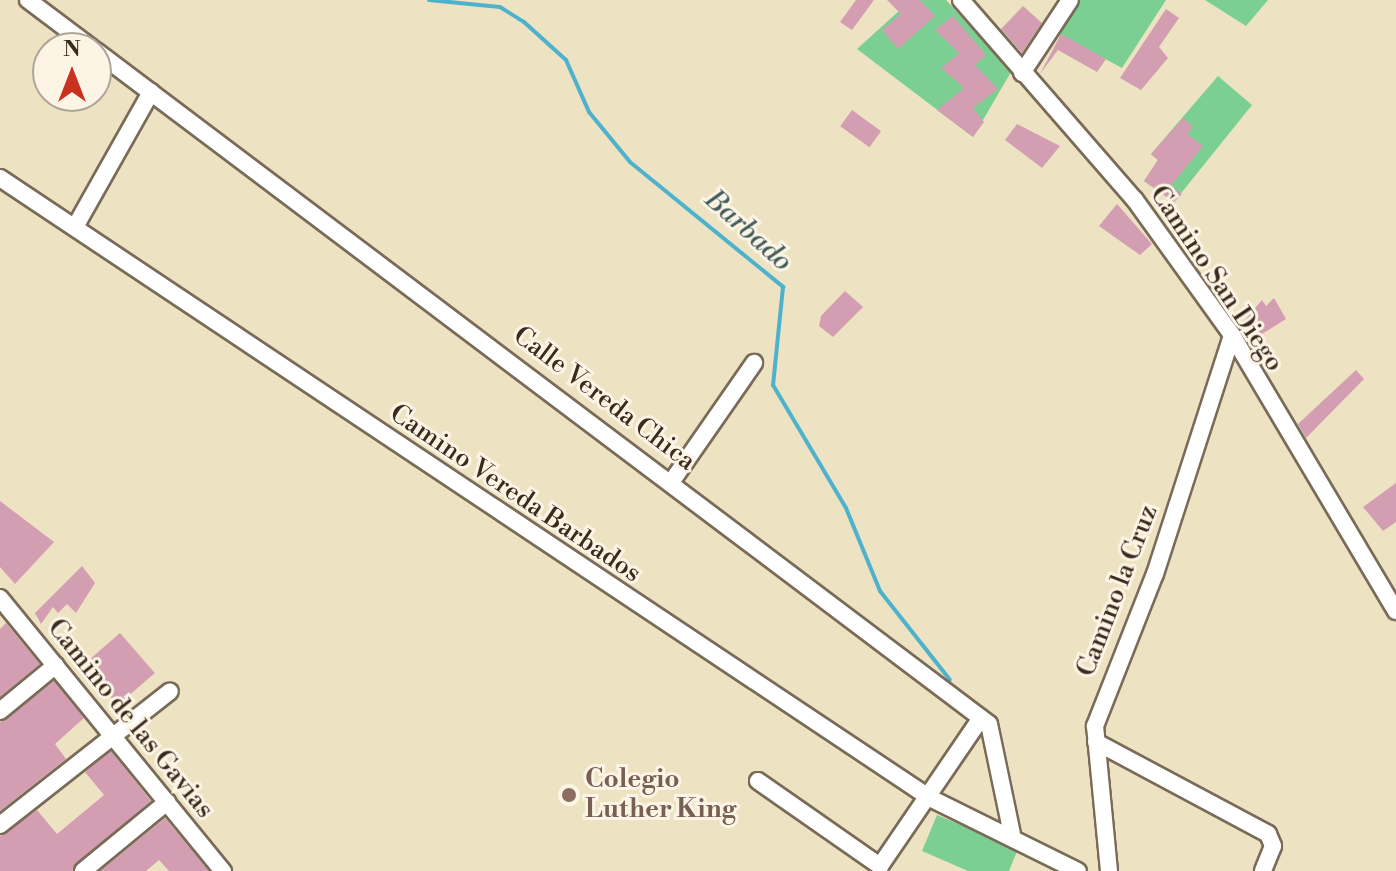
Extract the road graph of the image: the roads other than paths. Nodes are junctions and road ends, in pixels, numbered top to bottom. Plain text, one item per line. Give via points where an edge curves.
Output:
1 (28, 0) edge
2 (961, 0) edge
3 (1070, 0) edge
4 (71, 32) edge
5 (112, 63) edge
6 (1022, 73) junction
7 (151, 92) junction
8 (0, 178) edge
9 (75, 227) junction
10 (1232, 335) junction
11 (754, 363) dead end
12 (672, 481) junction
13 (0, 598) edge
14 (1396, 611) edge
15 (56, 665) junction
16 (170, 691) dead end
17 (0, 711) edge
18 (981, 718) junction
19 (111, 734) junction
20 (1096, 742) junction
21 (758, 781) dead end
22 (930, 798) junction
23 (167, 802) junction
24 (0, 825) edge
25 (1012, 834) junction
26 (83, 871) edge
27 (223, 871) edge
28 (1078, 871) edge
29 (1109, 871) edge
30 (1263, 871) edge

1 - 4 street, Calle Vereda Chica
2 - 6 street, Camino San Diego
3 - 6 street
5 - 7 street, Calle Vereda Chica
6 - 10 street, Camino San Diego via 1135,200
7 - 9 street
7 - 12 street, Calle Vereda Chica
8 - 9 street, Camino Vereda Barbados
9 - 22 street, Camino Vereda Barbados
10 - 14 street, Camino San Diego
10 - 20 street, Camino la Cruz via 1155,574 1114,662
11 - 12 street
12 - 18 street, Calle Vereda Chica
13 - 15 street, Camino de las Gavias
15 - 17 street
15 - 19 street, Camino de las Gavias
16 - 19 street
18 - 22 street
18 - 25 street via 989,724
19 - 23 street, Camino de las Gavias
19 - 24 street
20 - 29 street, Camino la Cruz
20 - 30 street via 1268,834 1273,846
21 - 22 street via 880,866
22 - 25 street, Camino Vereda Barbados
23 - 26 street
23 - 27 street, Camino de las Gavias
25 - 28 street, Camino Vereda Barbados

